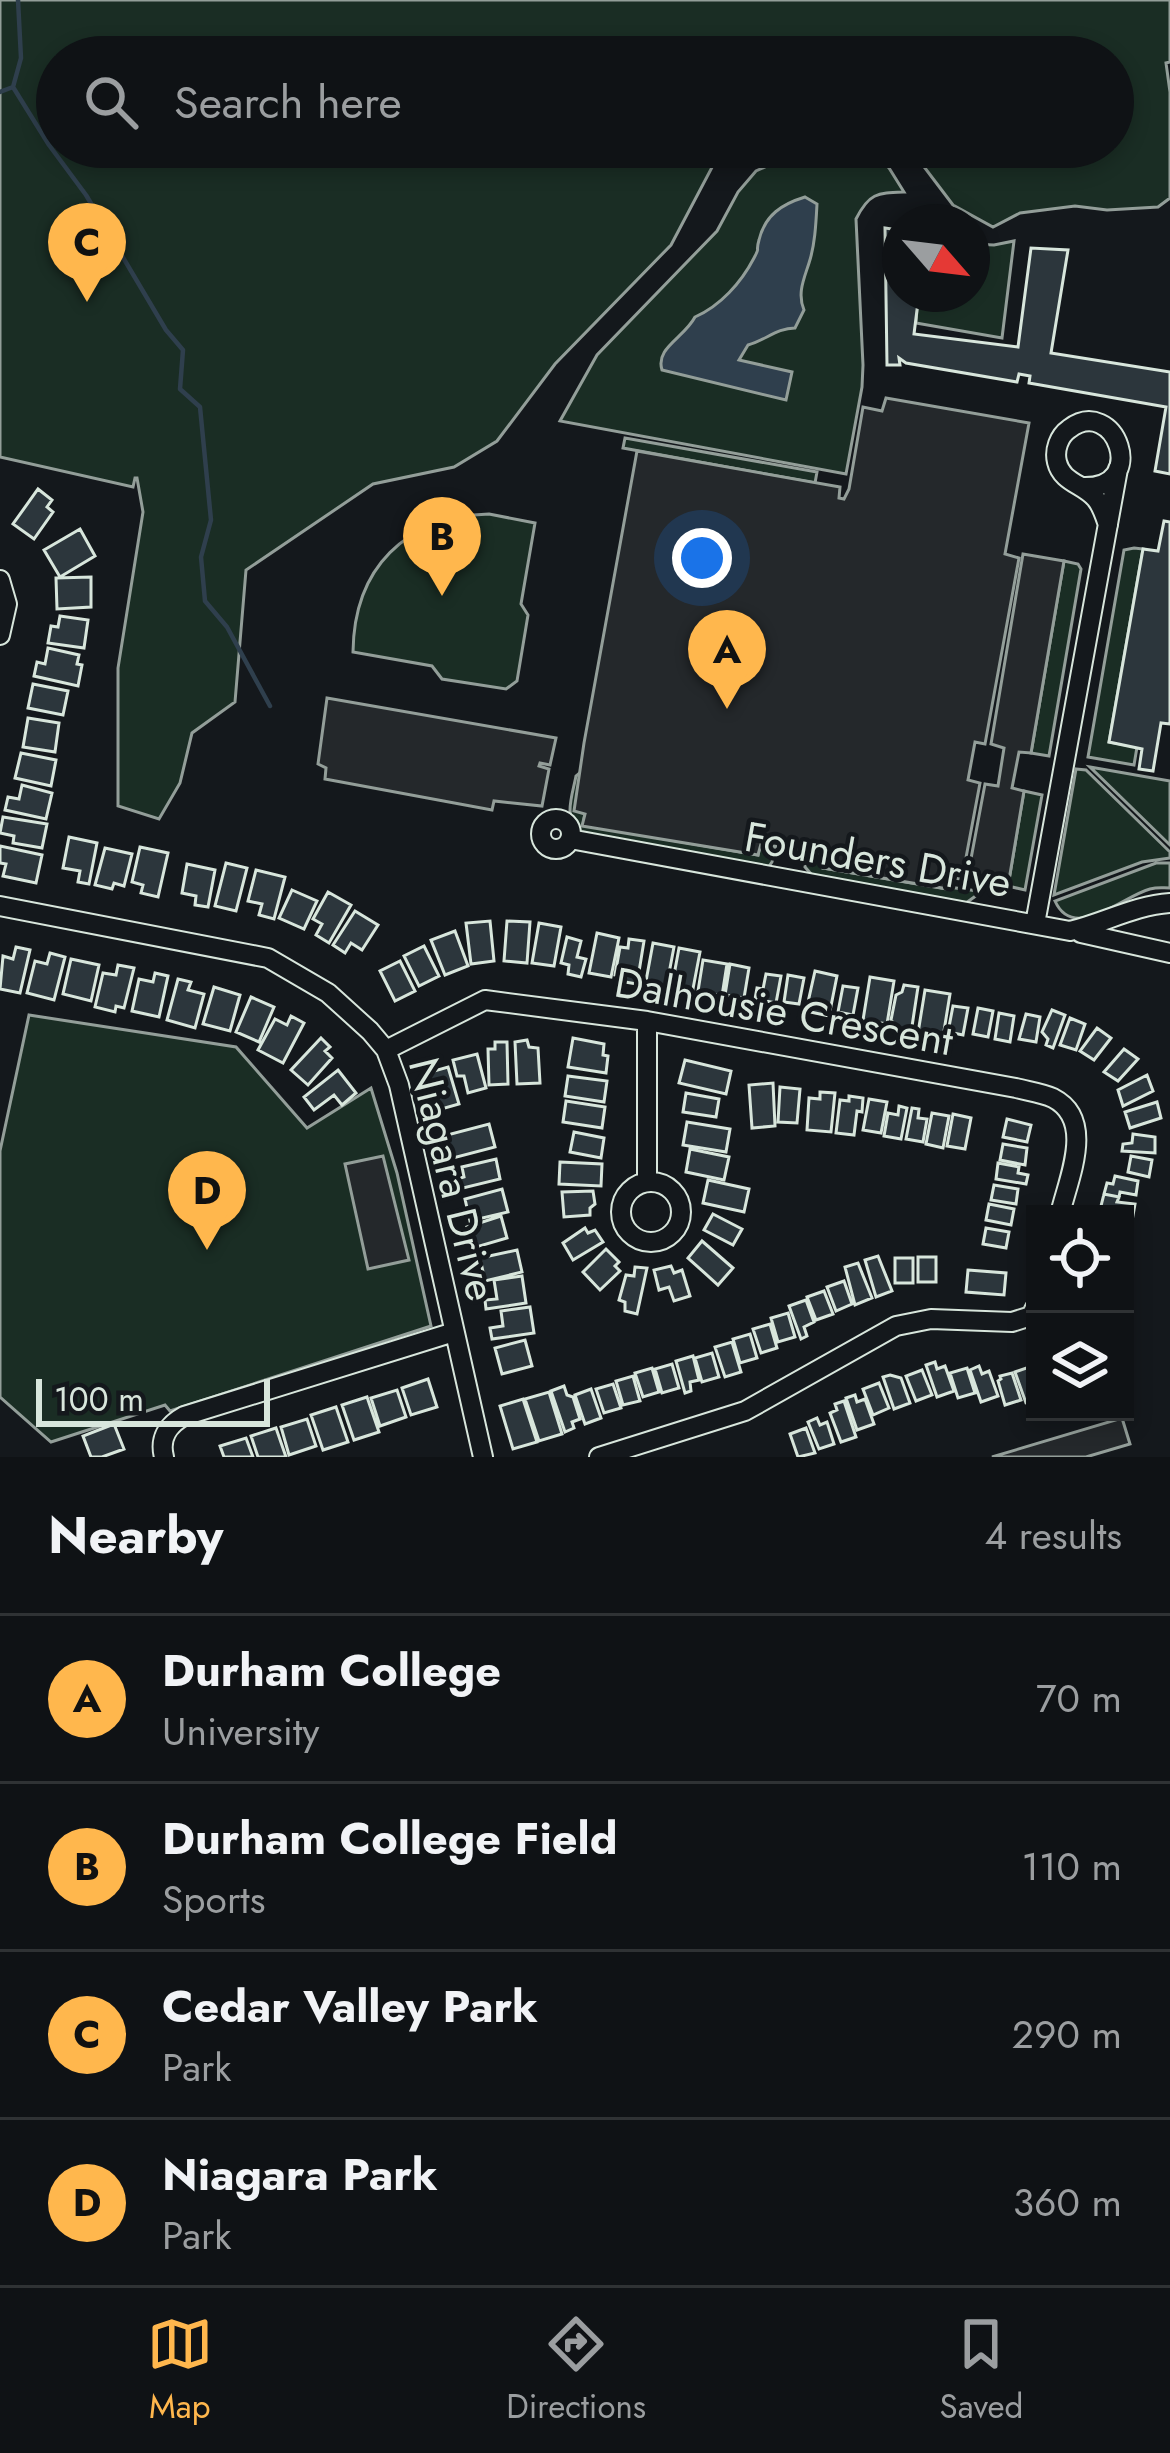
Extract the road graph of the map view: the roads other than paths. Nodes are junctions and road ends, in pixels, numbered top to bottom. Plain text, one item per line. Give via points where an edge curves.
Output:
1 (1118, 469) junction
2 (1082, 487) junction
3 (1108, 525) junction
4 (0, 580) edge
5 (0, 635) edge
6 (570, 839) dead end
7 (1170, 903) edge
8 (0, 906) edge
9 (1035, 924) junction
10 (1070, 931) junction
11 (1170, 952) edge
12 (647, 1022) junction
13 (386, 1050) junction
14 (647, 1182) dead end
15 (1062, 1205) edge
16 (1032, 1313) edge
17 (454, 1332) junction
18 (164, 1457) edge
19 (483, 1457) edge
20 (598, 1457) edge

1 - 2 street via 1103,484
1 - 2 street via 1121,448 1110,430 1090,422 1070,428 1057,446 1058,467
1 - 3 street
2 - 3 street
3 - 9 street
4 - 5 street via 7,604
6 - 9 street, Founders Drive
7 - 10 street, Founders Drive
8 - 13 street, Niagara Drive via 268,958 328,993
9 - 10 street, Founders Drive
10 - 11 street
12 - 13 street, Dalhousie Crescent via 485,1000
12 - 14 street
12 - 15 street, Dalhousie Crescent via 1054,1099 1070,1112 1078,1135
13 - 17 street, Niagara Drive
16 - 20 street via 1012,1322 896,1326 745,1411
17 - 18 street via 184,1416 166,1432
17 - 19 street, Niagara Drive

